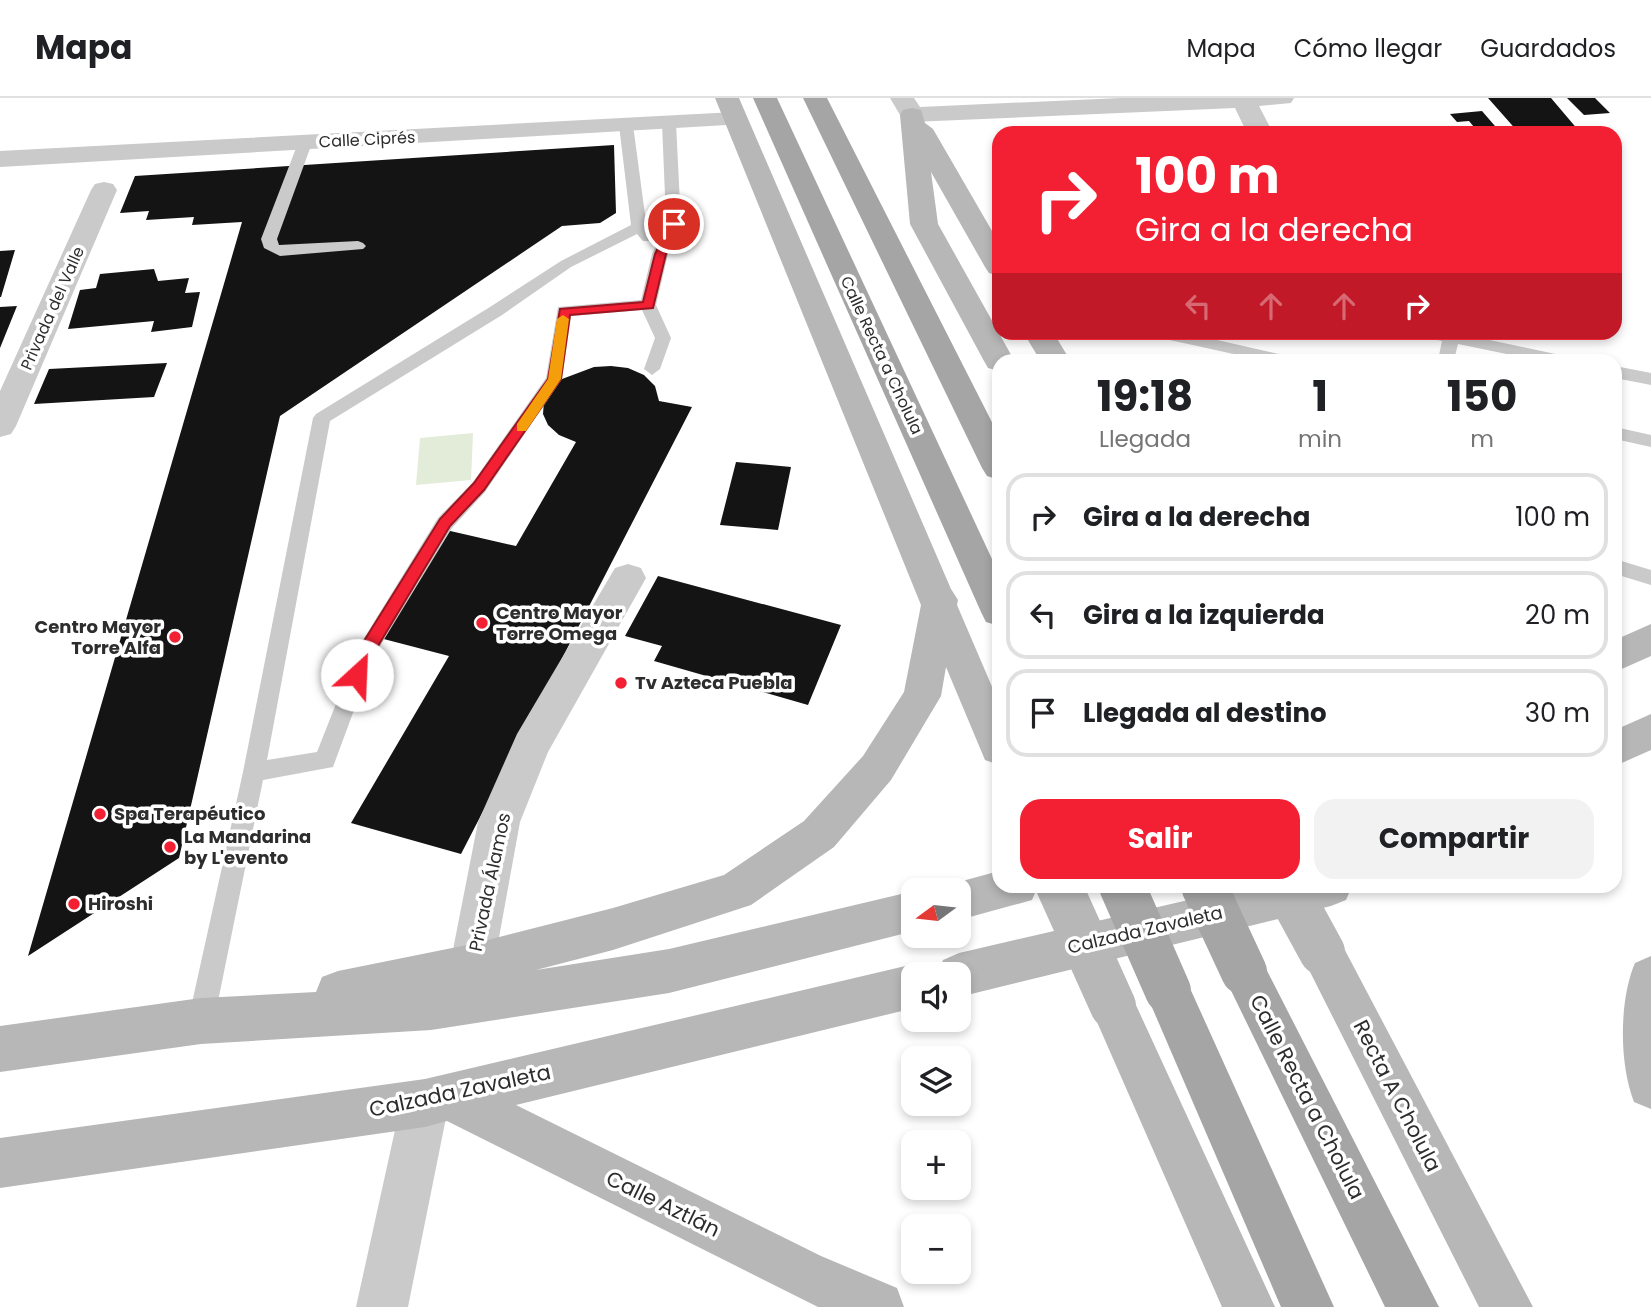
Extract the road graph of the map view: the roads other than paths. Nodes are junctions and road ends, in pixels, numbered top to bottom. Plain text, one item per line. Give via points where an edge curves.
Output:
1 (765, 98) edge
2 (815, 98) edge
3 (1282, 98) edge
4 (1244, 99) edge
5 (907, 106) edge
6 (731, 109) edge
7 (669, 123) junction
8 (626, 125) junction
9 (1257, 126) edge
10 (305, 143) junction
11 (0, 159) edge
12 (104, 190) dead end
13 (674, 224) junction
14 (639, 227) junction
15 (992, 244) edge
16 (358, 247) dead end
17 (660, 254) junction
18 (648, 306) junction
19 (1192, 340) edge
20 (1461, 340) edge
21 (995, 354) edge
22 (1256, 354) edge
23 (1530, 354) edge
24 (652, 369) dead end
25 (1622, 373) edge
26 (1651, 379) edge
27 (0, 426) edge
28 (1622, 435) edge
29 (1651, 441) edge
30 (992, 454) edge
31 (1622, 568) edge
32 (628, 578) dead end
33 (1651, 578) edge
34 (992, 597) edge
35 (940, 600) junction
36 (1651, 626) edge
37 (1622, 632) edge
38 (1651, 639) edge
39 (1622, 654) edge
40 (992, 730) edge
41 (1651, 731) edge
42 (1622, 746) edge
43 (254, 772) junction
44 (992, 892) edge
45 (1062, 893) edge
46 (1125, 893) edge
47 (1207, 893) edge
48 (1290, 893) edge
49 (1302, 893) edge
50 (971, 897) edge
51 (901, 914) edge
52 (472, 965) junction
53 (971, 972) edge
54 (901, 989) edge
55 (1649, 1012) edge
56 (208, 1020) junction
57 (0, 1049) edge
58 (1651, 1085) edge
59 (437, 1100) junction
60 (0, 1163) edge
61 (382, 1307) edge
62 (878, 1307) edge
63 (1249, 1307) edge
64 (1308, 1307) edge
65 (1413, 1307) edge
66 (1507, 1307) edge

1 - 34 main road, Calle Recta a Cholula
2 - 30 main road
3 - 4 street
4 - 5 street
4 - 9 street
5 - 15 main road
5 - 21 main road via 924,224
6 - 7 street, Calle Ciprés
6 - 35 main road
7 - 8 street, Calle Ciprés
7 - 13 lane
8 - 10 street, Calle Ciprés
8 - 14 lane
10 - 11 street, Calle Ciprés
10 - 16 lane via 269,239 272,248
12 - 27 street, Privada del Valle
13 - 14 lane
13 - 17 lane
14 - 17 lane
14 - 43 lane via 565,264 321,418
17 - 18 lane
18 - 24 lane via 663,338
18 - 43 lane via 564,312 554,379 479,487 445,523 365,654 325,760
19 - 22 lane
20 - 23 lane
25 - 26 lane
28 - 29 lane
31 - 33 lane
32 - 52 street, Privada Álamos via 531,746 499,822
35 - 40 main road
35 - 52 main road via 922,696 877,768 819,834 736,891
36 - 37 main road
38 - 39 main road
41 - 42 main road
43 - 56 lane
44 - 50 main road
45 - 63 main road, bridge
46 - 64 main road, bridge
47 - 65 main road, Calle Recta a Cholula, bridge
48 - 66 main road, Recta A Cholula, bridge
49 - 53 main road, Calzada Zavaleta
51 - 56 main road via 669,971 431,1008
52 - 56 main road
54 - 59 main road, Calzada Zavaleta
55 - 58 main road
56 - 57 main road
59 - 60 main road, Calzada Zavaleta
59 - 61 street
59 - 62 main road, Calle Aztlán

